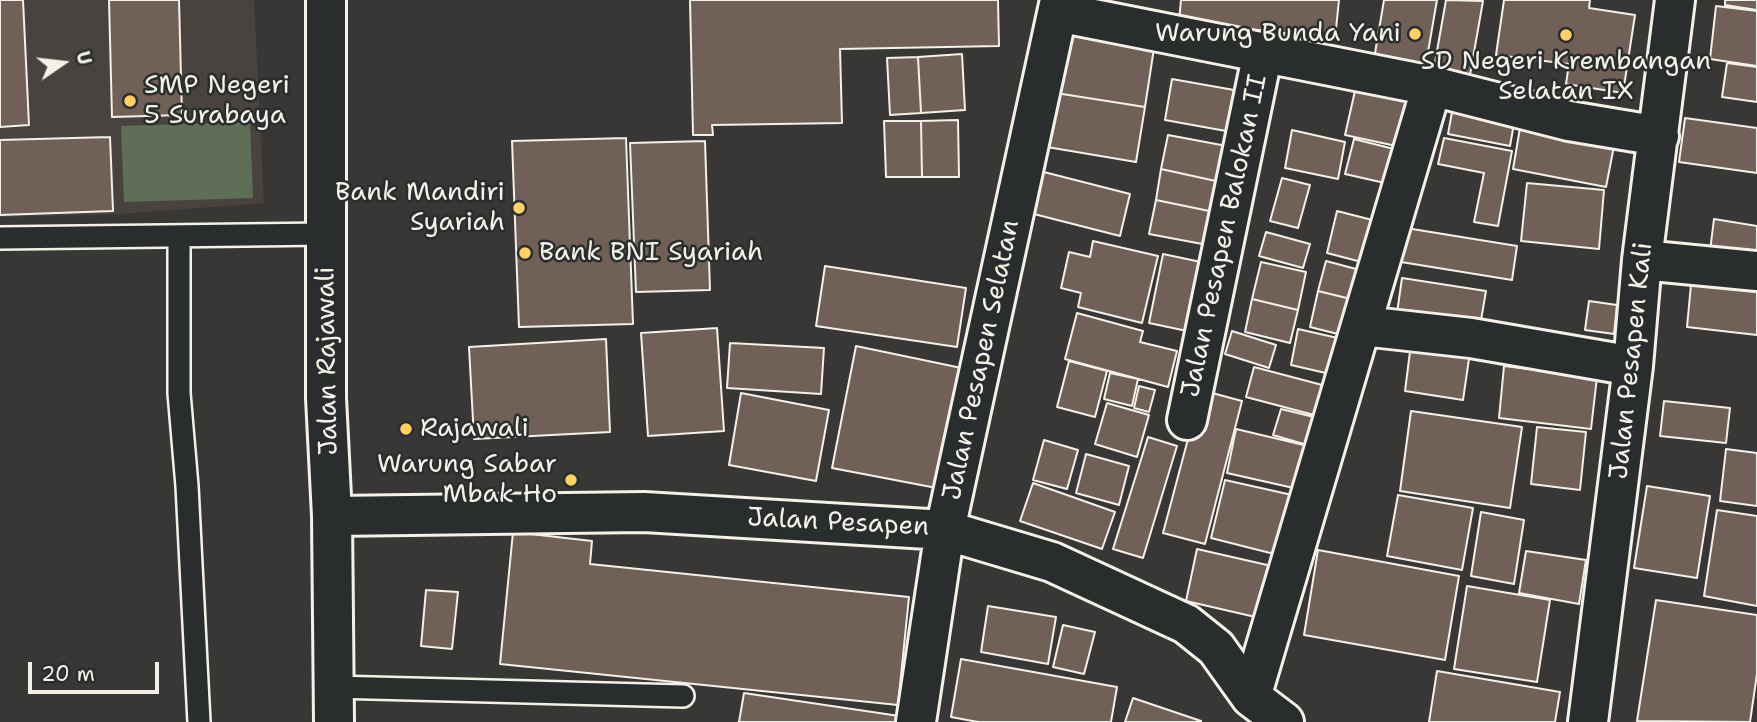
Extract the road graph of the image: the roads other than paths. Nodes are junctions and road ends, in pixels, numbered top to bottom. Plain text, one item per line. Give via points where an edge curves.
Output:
1 (326, 0) edge
2 (1675, 0) edge
3 (1059, 6) edge
4 (1264, 52) junction
5 (1432, 86) junction
6 (1659, 136) junction
7 (327, 234) junction
8 (179, 236) junction
9 (0, 238) edge
10 (1642, 260) junction
11 (1757, 271) edge
12 (1363, 326) junction
13 (1633, 366) junction
14 (1186, 420) dead end
15 (332, 516) junction
16 (945, 530) junction
17 (683, 696) dead end
18 (1251, 698) junction
19 (333, 704) edge
20 (199, 722) edge
21 (916, 722) edge
22 (1284, 722) edge
23 (1588, 722) edge

1 - 7 street, Jalan Rajawali
2 - 6 street, Jalan Pesapen Kali
3 - 4 street
3 - 16 street, Jalan Pesapen Selatan
4 - 5 street
4 - 14 street, Jalan Pesapen Balokan II
5 - 6 street via 1569,121
5 - 12 street
6 - 10 street, Jalan Pesapen Kali
7 - 8 lane
7 - 15 street, Jalan Rajawali via 326,398
8 - 9 lane
8 - 20 lane via 179,393
10 - 11 street
10 - 13 street, Jalan Pesapen Kali
12 - 13 street via 1471,338
12 - 18 street
13 - 23 street, Jalan Pesapen Kali
15 - 16 street, Jalan Pesapen via 644,512
15 - 19 street, Jalan Rajawali
16 - 18 street, Jalan Pesapen via 1052,562 1186,624 1216,648
16 - 21 street, Jalan Pesapen Selatan
17 - 19 lane
18 - 22 street, Jalan Pesapen

